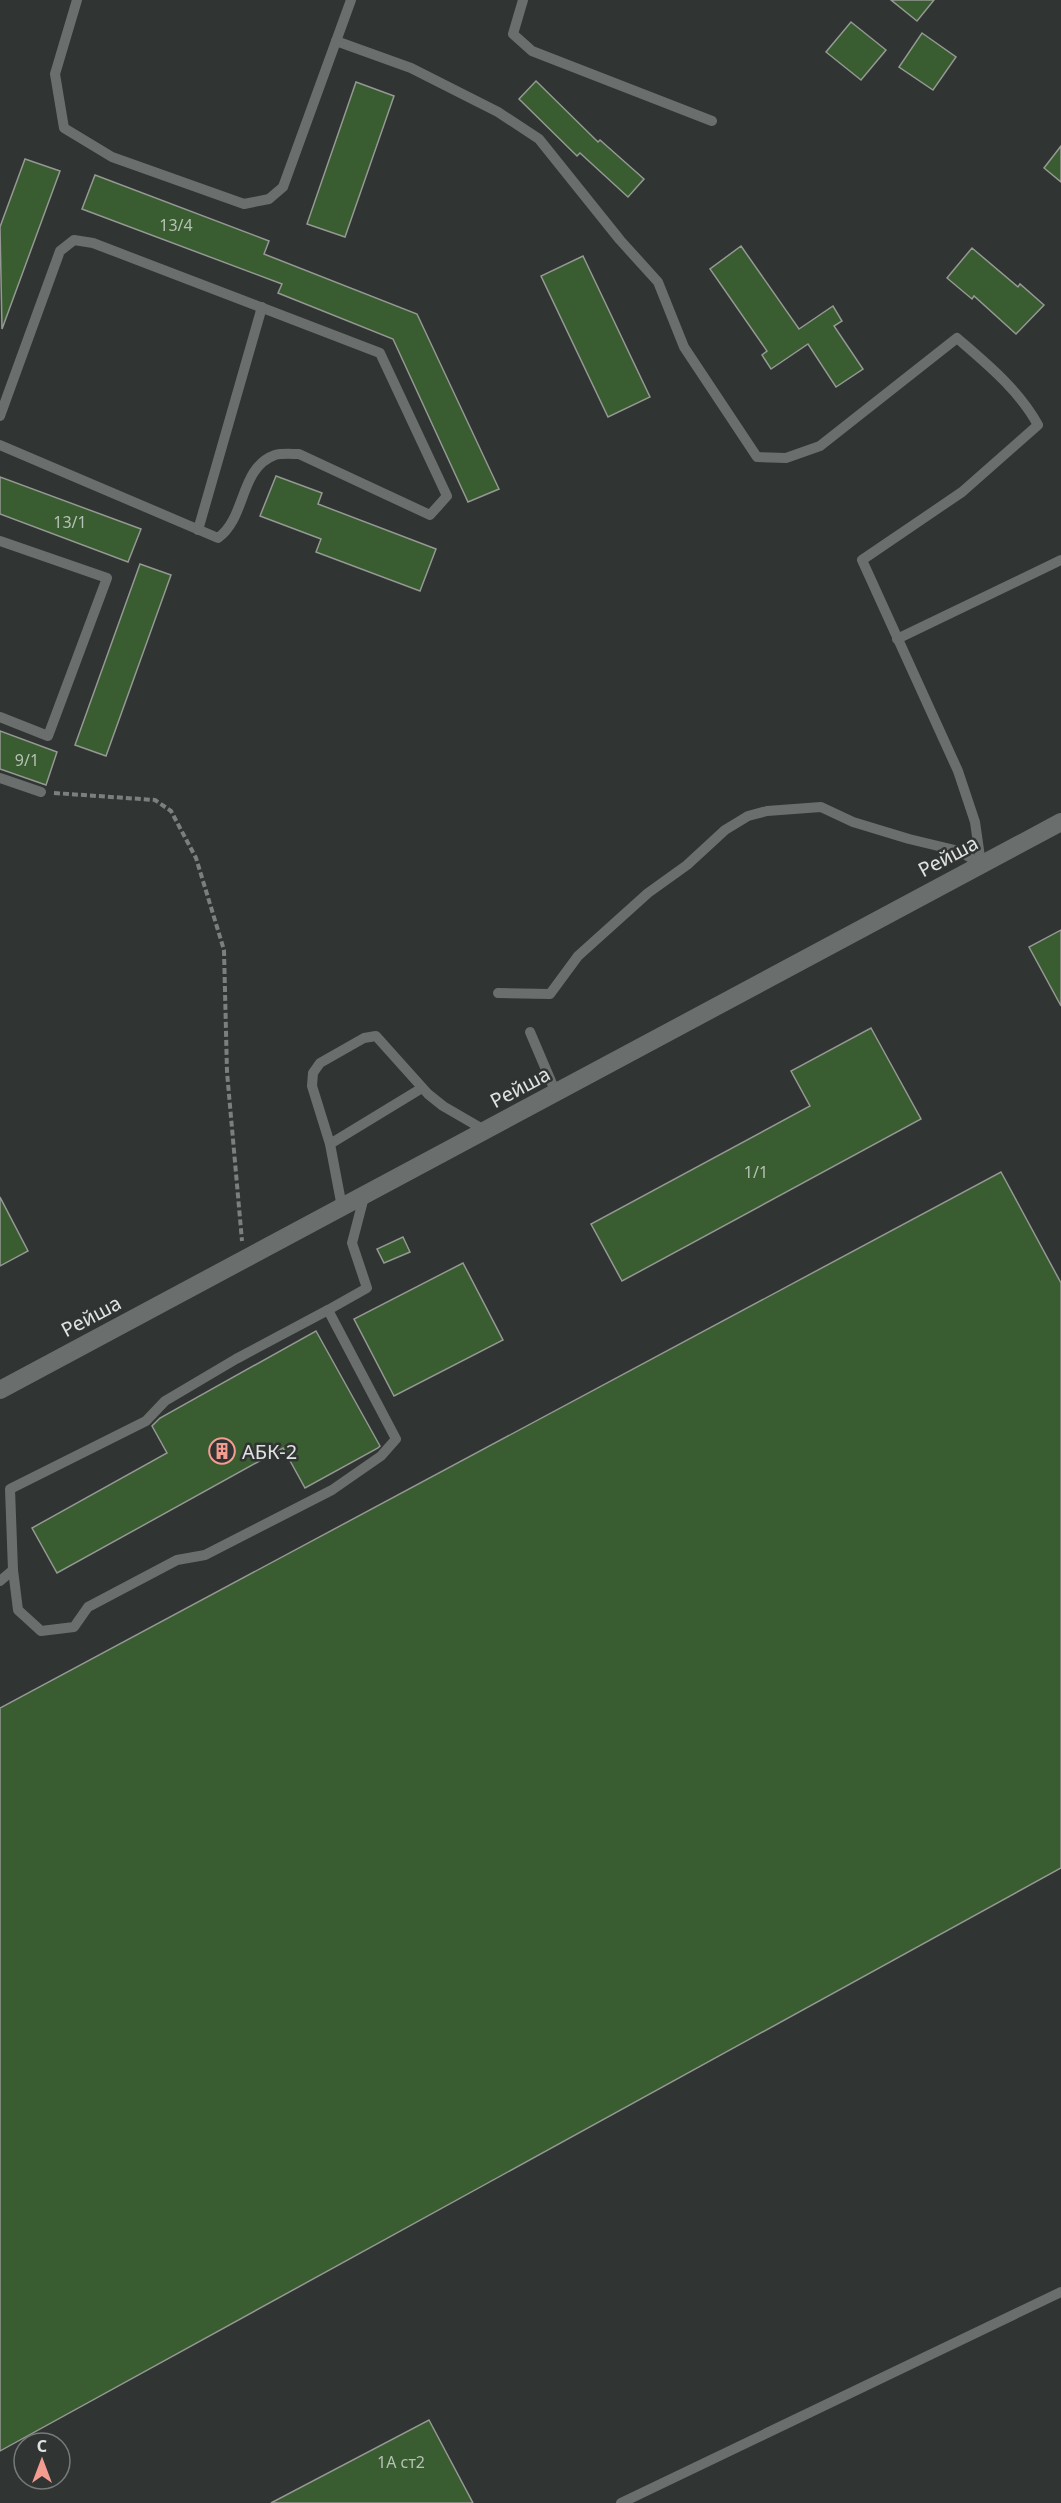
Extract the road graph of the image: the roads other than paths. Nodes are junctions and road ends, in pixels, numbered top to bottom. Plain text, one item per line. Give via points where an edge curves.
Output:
1 (77, 0) edge
2 (351, 0) edge
3 (523, 0) edge
4 (336, 41) junction
5 (712, 121) dead end
6 (262, 307) junction
7 (0, 416) edge
8 (0, 446) edge
9 (198, 530) junction
10 (0, 541) edge
11 (1061, 560) edge
12 (897, 639) junction
13 (0, 717) edge
14 (0, 778) edge
15 (41, 792) road end
16 (1061, 822) edge
17 (981, 864) junction
18 (498, 993) dead end
19 (530, 1032) dead end
20 (422, 1088) junction
21 (556, 1093) junction
22 (486, 1131) junction
23 (330, 1144) junction
24 (364, 1197) junction
25 (342, 1207) junction
26 (328, 1310) junction
27 (0, 1390) edge
28 (13, 1570) junction
29 (0, 1581) edge
30 (1061, 2292) edge
31 (621, 2503) edge

1 - 4 lane via 54,74 64,128 112,157 244,204 269,199 283,187
2 - 4 lane
3 - 5 lane via 513,34 532,51
4 - 12 lane via 411,68 498,112 539,139 658,282 684,347 757,457 786,458 820,446 957,338 1002,377 1038,425 962,492 862,560
6 - 7 lane via 93,243 74,240 60,251
6 - 9 lane
6 - 9 lane via 380,353 447,496 430,515 299,454 276,454 256,465 226,532 218,538
8 - 9 lane
10 - 13 lane via 107,578 48,736
11 - 12 lane
12 - 17 lane via 958,771 975,822
14 - 15 lane
16 - 17 street, Рейша
17 - 18 lane via 959,851 853,822 821,807 748,816 724,830 687,865 648,893 578,956 550,994
17 - 21 street, Рейша
19 - 21 lane
20 - 22 lane via 443,1106
20 - 23 lane
20 - 23 lane via 376,1036 364,1038 320,1063 313,1073 312,1086
21 - 22 street, Рейша
22 - 24 street, Рейша
23 - 25 lane
24 - 25 street, Рейша
24 - 26 lane via 352,1243 367,1288
25 - 27 street, Рейша
26 - 28 lane via 165,1401 147,1421 10,1489
26 - 28 lane via 396,1439 381,1456 332,1490 215,1550 177,1560 88,1606 74,1627 41,1631 18,1610
28 - 29 lane
30 - 31 lane

